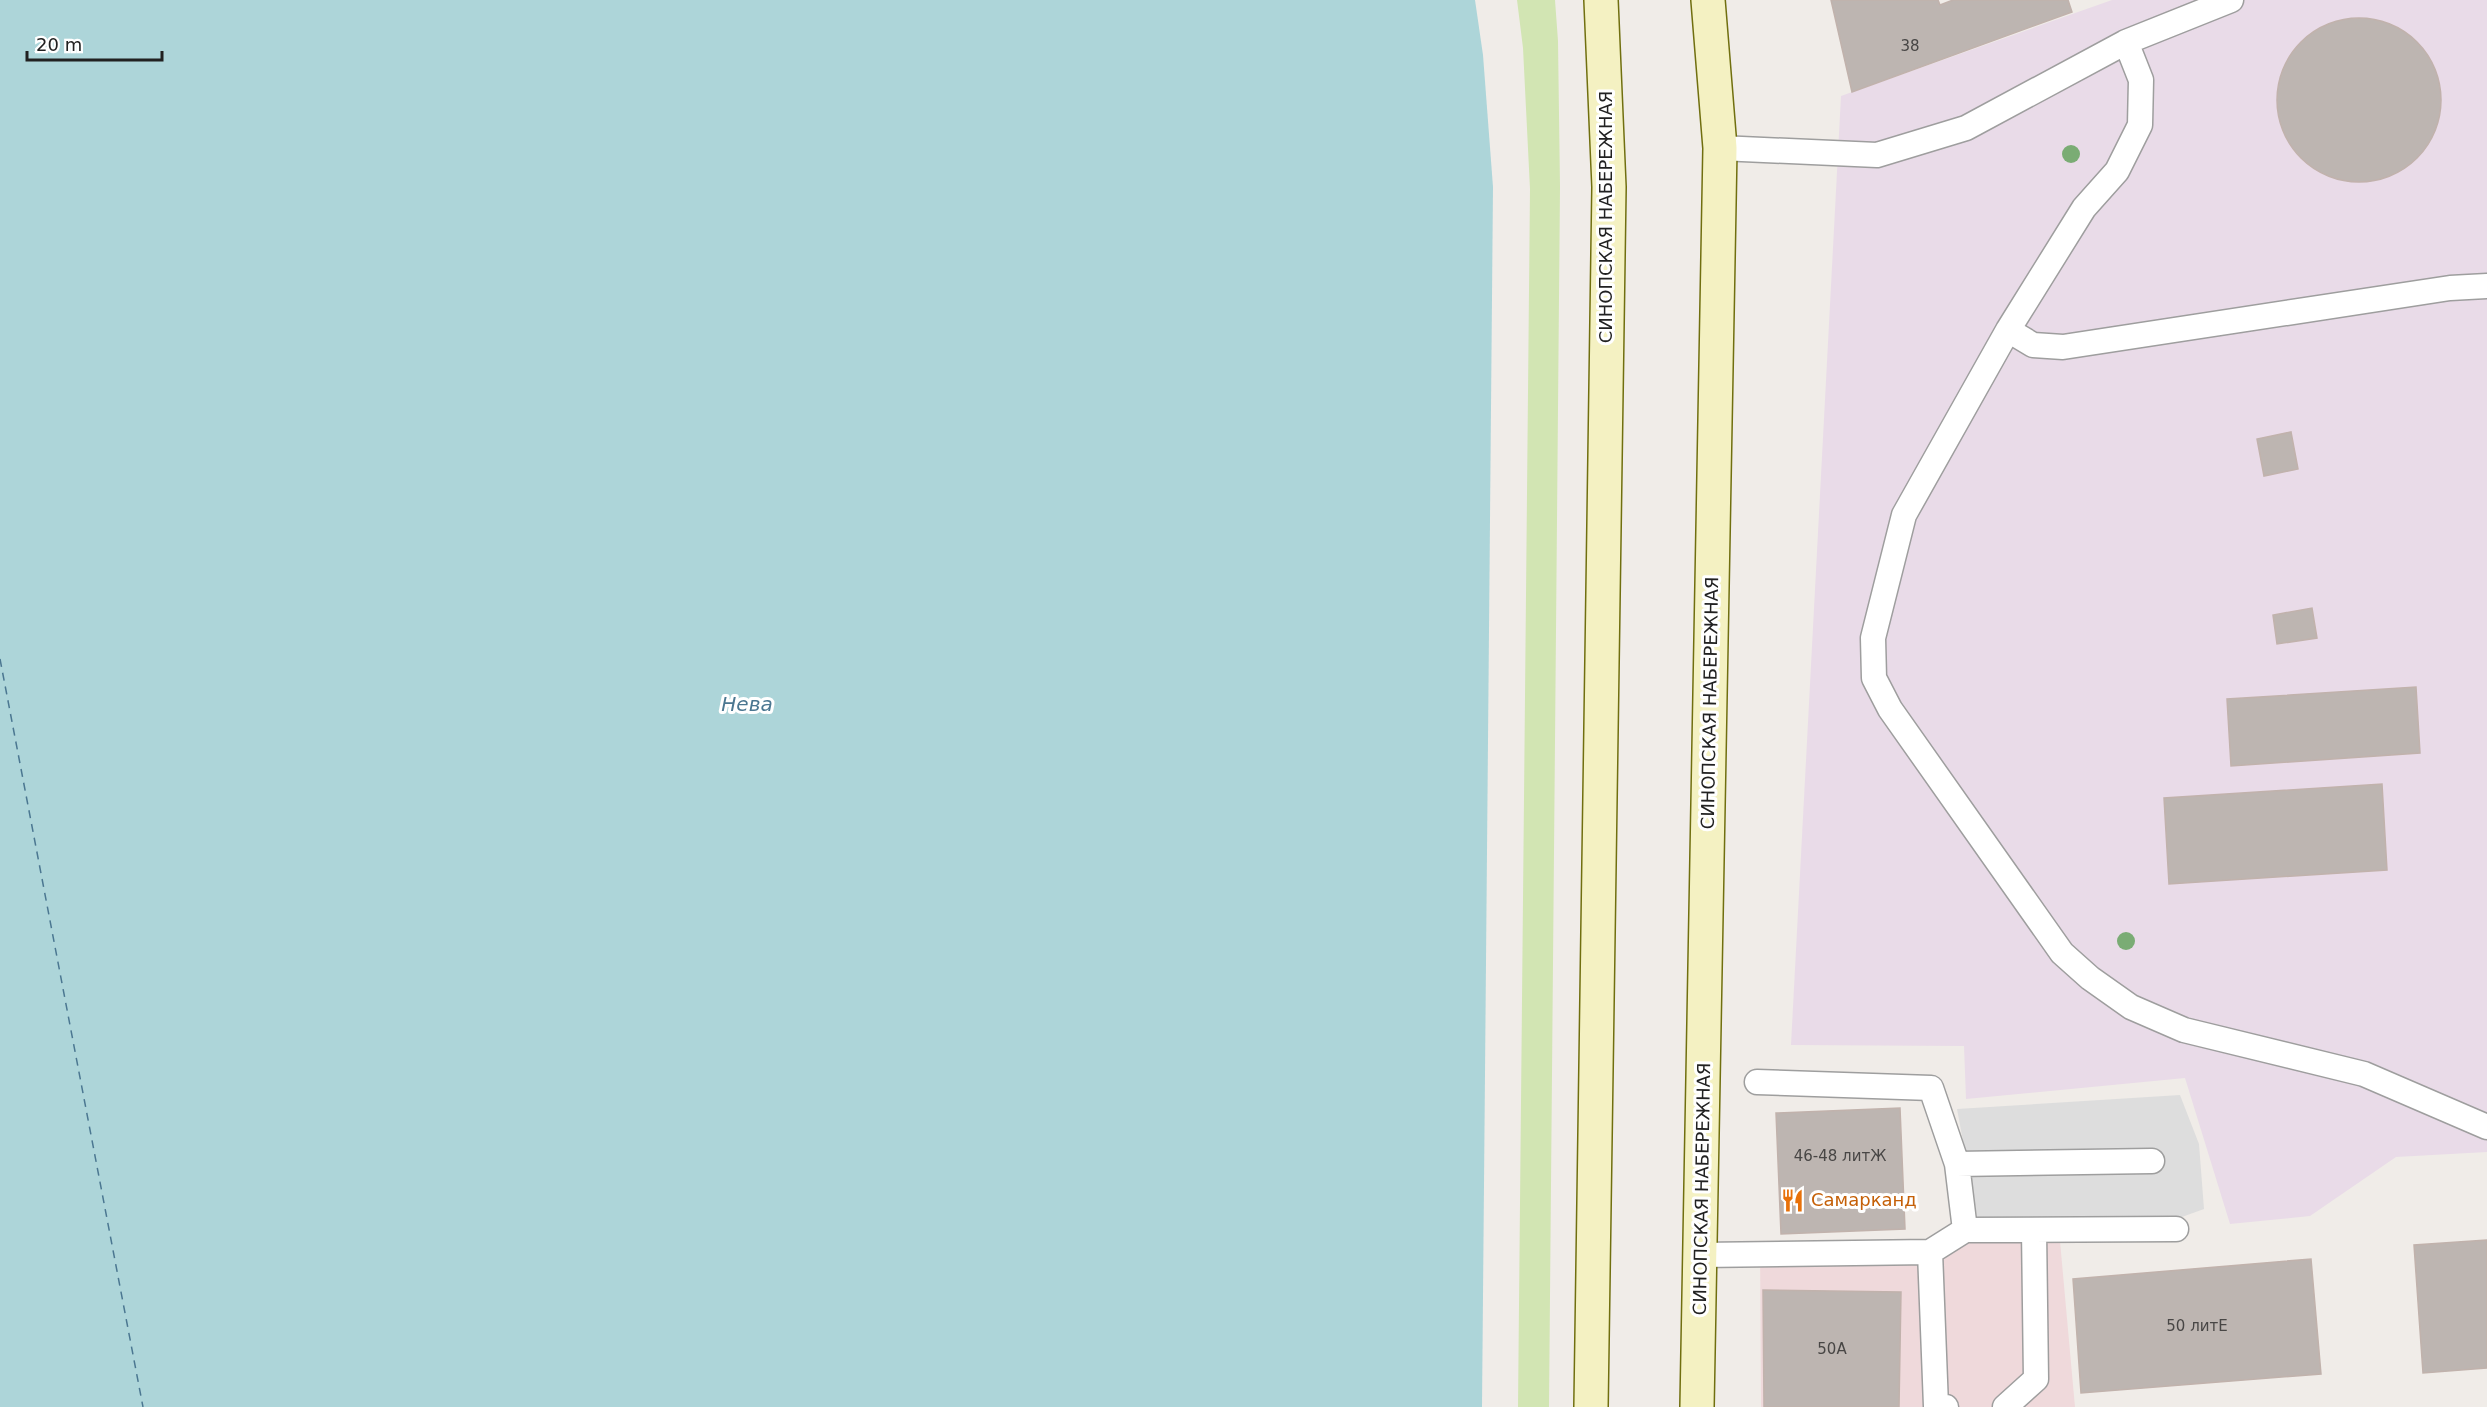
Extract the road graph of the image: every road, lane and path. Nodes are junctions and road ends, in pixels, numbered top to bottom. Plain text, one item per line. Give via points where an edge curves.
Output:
1 (1601, 0) edge
2 (1708, 0) edge
3 (2231, 0) edge
4 (2126, 42) junction
5 (1720, 148) junction
6 (2487, 286) edge
7 (2008, 330) junction
8 (1756, 1082) dead end
9 (2487, 1126) edge
10 (2152, 1161) dead end
11 (1957, 1164) junction
12 (2176, 1229) dead end
13 (1965, 1230) junction
14 (2034, 1230) junction
15 (1930, 1252) junction
16 (1701, 1255) junction
17 (1591, 1407) edge
18 (1697, 1407) edge
19 (1946, 1407) edge
20 (2005, 1407) edge

1 - 17 main road, СИНОПСКАЯ НАБЕРЕЖНАЯ via 1609,187
2 - 5 main road, СИНОПСКАЯ НАБЕРЕЖНАЯ
3 - 4 lane
4 - 5 lane via 1966,128 1877,155
4 - 7 lane via 2141,80 2140,125 2117,171 2084,208
5 - 16 main road, СИНОПСКАЯ НАБЕРЕЖНАЯ
6 - 7 lane via 2450,288 2063,347 2033,345
7 - 9 lane via 1904,515 1873,638 1874,678 1890,709 2062,953 2131,1007 2184,1030 2364,1074
8 - 11 lane via 1931,1088
10 - 11 lane
11 - 13 lane
12 - 14 lane
13 - 14 lane
13 - 15 lane
14 - 20 lane via 2036,1379
15 - 16 lane
15 - 19 lane via 1936,1406
16 - 18 main road, СИНОПСКАЯ НАБЕРЕЖНАЯ

